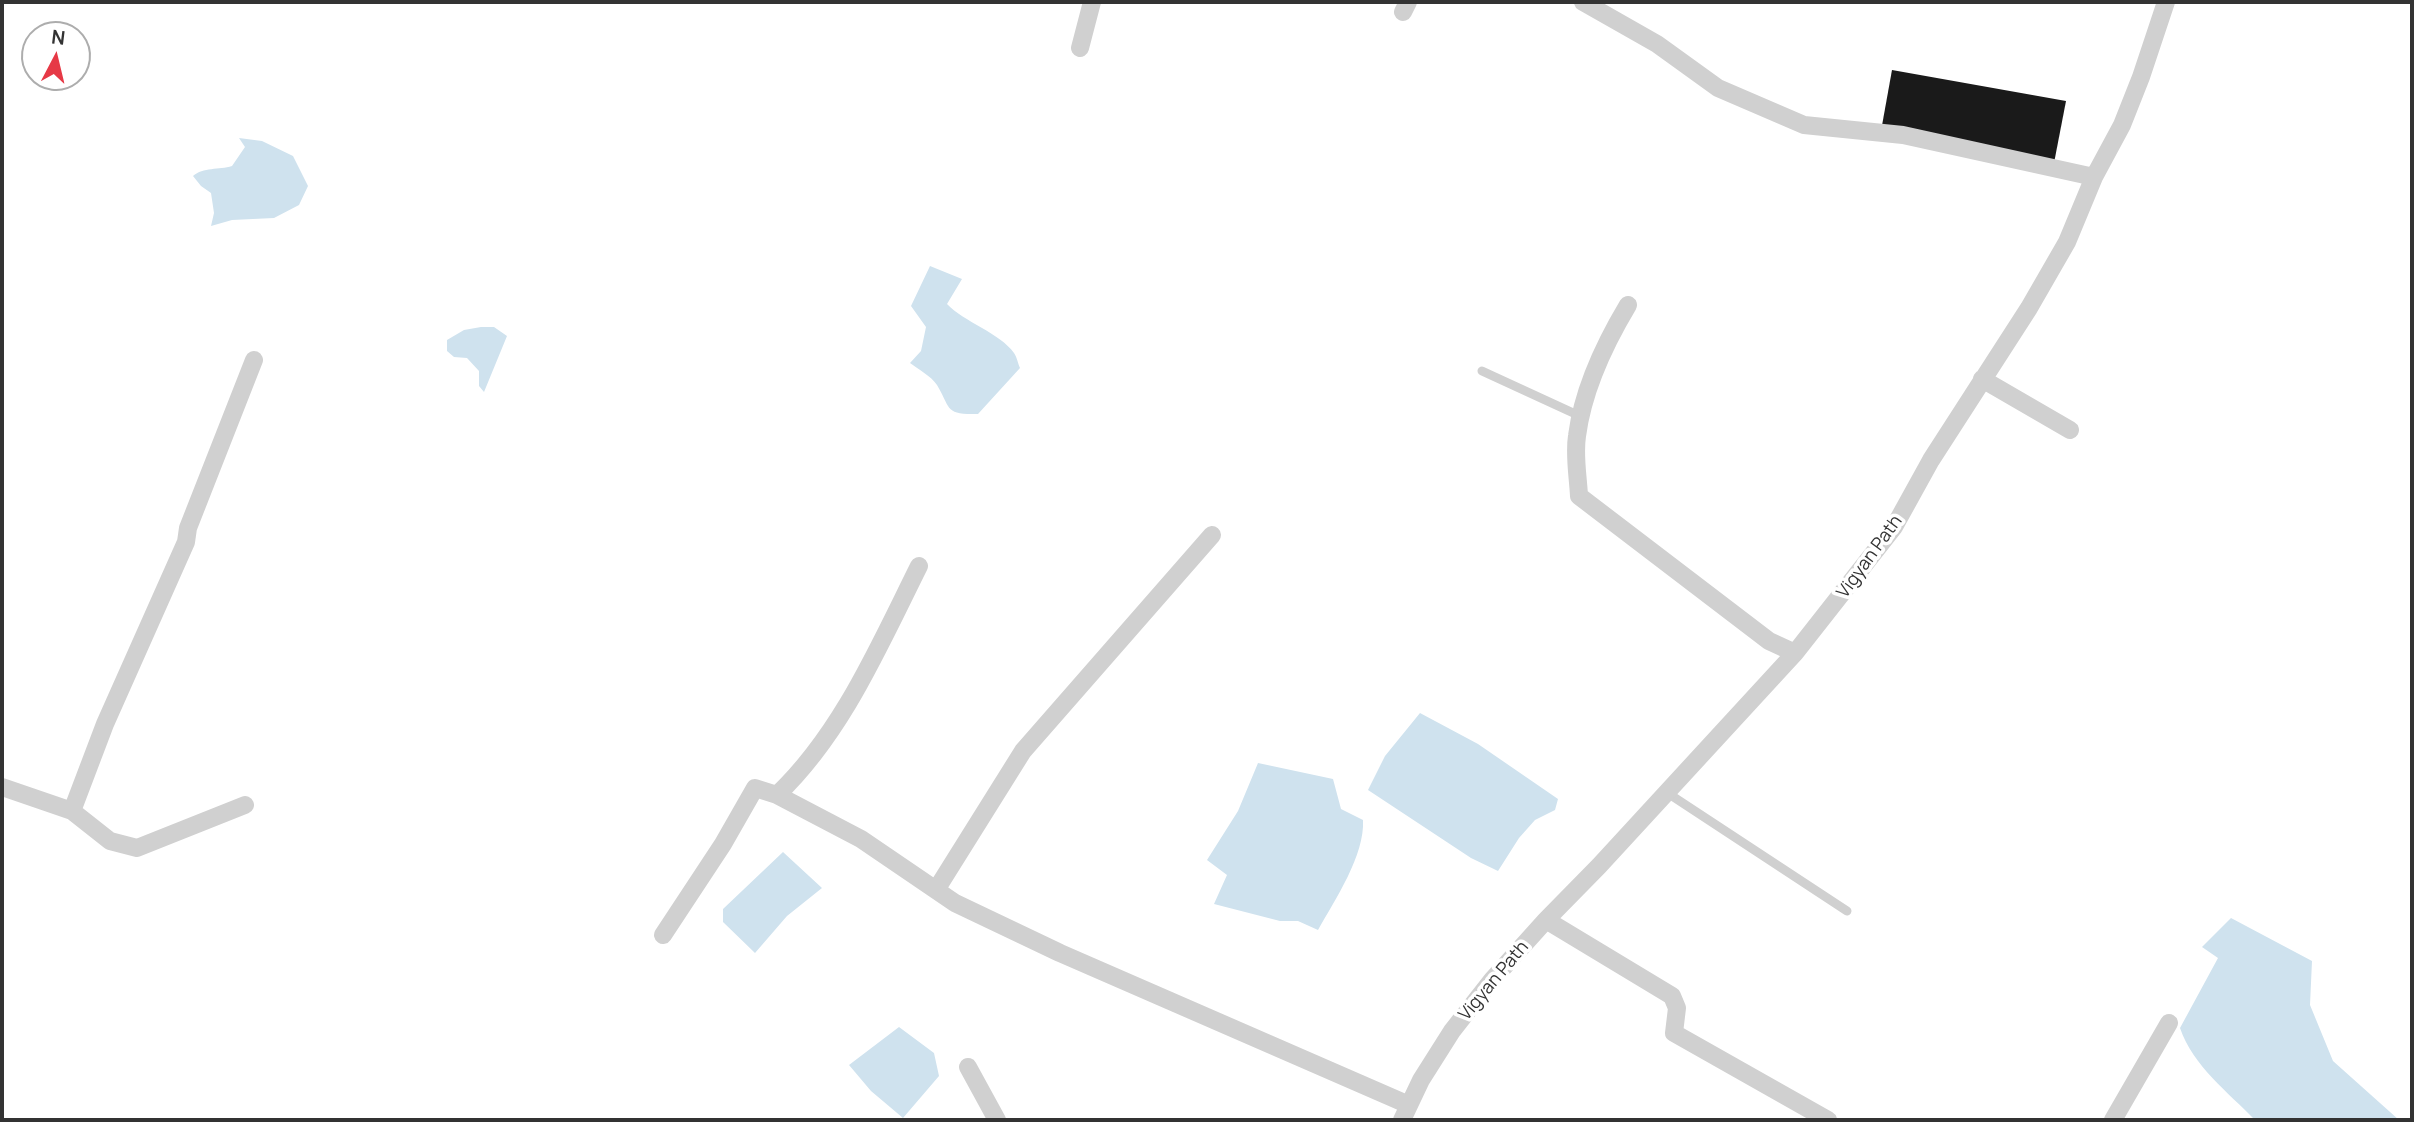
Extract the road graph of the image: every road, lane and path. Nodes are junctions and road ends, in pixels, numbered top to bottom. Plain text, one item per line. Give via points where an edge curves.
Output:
1 (1093, 2) edge
2 (1583, 2) edge
3 (2166, 2) edge
4 (1080, 48) dead end
5 (2094, 177) junction
6 (1628, 305) dead end
7 (254, 360) dead end
8 (1482, 371) dead end
9 (1982, 379) junction
10 (1582, 417) junction
11 (2070, 430) dead end
12 (1213, 535) dead end
13 (919, 566) dead end
14 (1796, 653) junction
15 (2, 787) edge
16 (1666, 792) junction
17 (777, 796) junction
18 (245, 805) dead end
19 (72, 811) junction
20 (936, 890) junction
21 (1847, 911) dead end
22 (1546, 920) junction
23 (663, 934) dead end
24 (2169, 1023) dead end
25 (968, 1067) dead end
26 (1406, 1113) edge
27 (998, 1120) edge
28 (1828, 1120) edge
29 (2113, 1120) edge

1 - 4 street
2 - 5 street via 1657,44 1718,88 1804,125 1903,135
3 - 5 street, Vigyan Path via 2122,125
5 - 9 street, Vigyan Path via 2067,242
6 - 10 street via 1608,338
7 - 19 street via 186,542 105,724
8 - 10 lane
9 - 11 street
9 - 14 street, Vigyan Path via 1894,527
10 - 14 street via 1577,436 1579,496 1769,641
12 - 20 street via 1023,751
13 - 17 street via 853,697 796,778
14 - 16 street, Vigyan Path
15 - 19 street
16 - 21 lane
16 - 22 street, Vigyan Path
17 - 20 street via 861,839
17 - 23 street via 755,788
18 - 19 street via 137,848 110,841
20 - 26 street via 1060,953
22 - 26 street, Vigyan Path via 1452,1031
22 - 28 street via 1672,996 1677,1008 1674,1033
24 - 29 street
25 - 27 street

